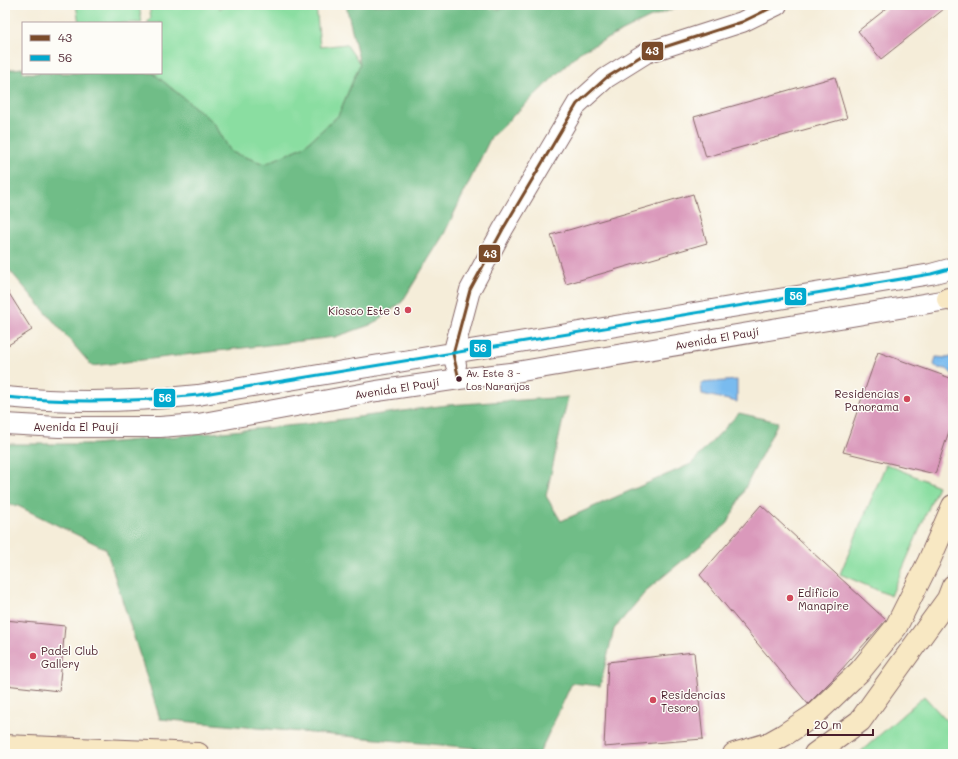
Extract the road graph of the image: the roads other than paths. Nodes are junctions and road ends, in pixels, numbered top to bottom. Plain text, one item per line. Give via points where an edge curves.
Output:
1 (777, 5) edge
2 (953, 268) edge
3 (951, 299) edge
4 (453, 354) junction
5 (459, 378) junction
6 (5, 397) edge
7 (5, 424) edge
8 (953, 506) edge
9 (953, 586) edge
10 (5, 746) edge
11 (198, 754) edge
12 (734, 754) edge
13 (814, 754) edge

1 - 4 street via 742,22 646,53 606,78 577,104 470,290
2 - 4 street via 931,274
3 - 5 street, Avenida El Paují via 517,372
4 - 5 street
4 - 6 street via 198,395 68,400
5 - 7 street, Avenida El Paují via 198,424 160,427 59,427
8 - 12 main road via 896,627 860,671 814,715 784,735 768,744
9 - 13 main road via 948,599 860,721
10 - 11 main road

